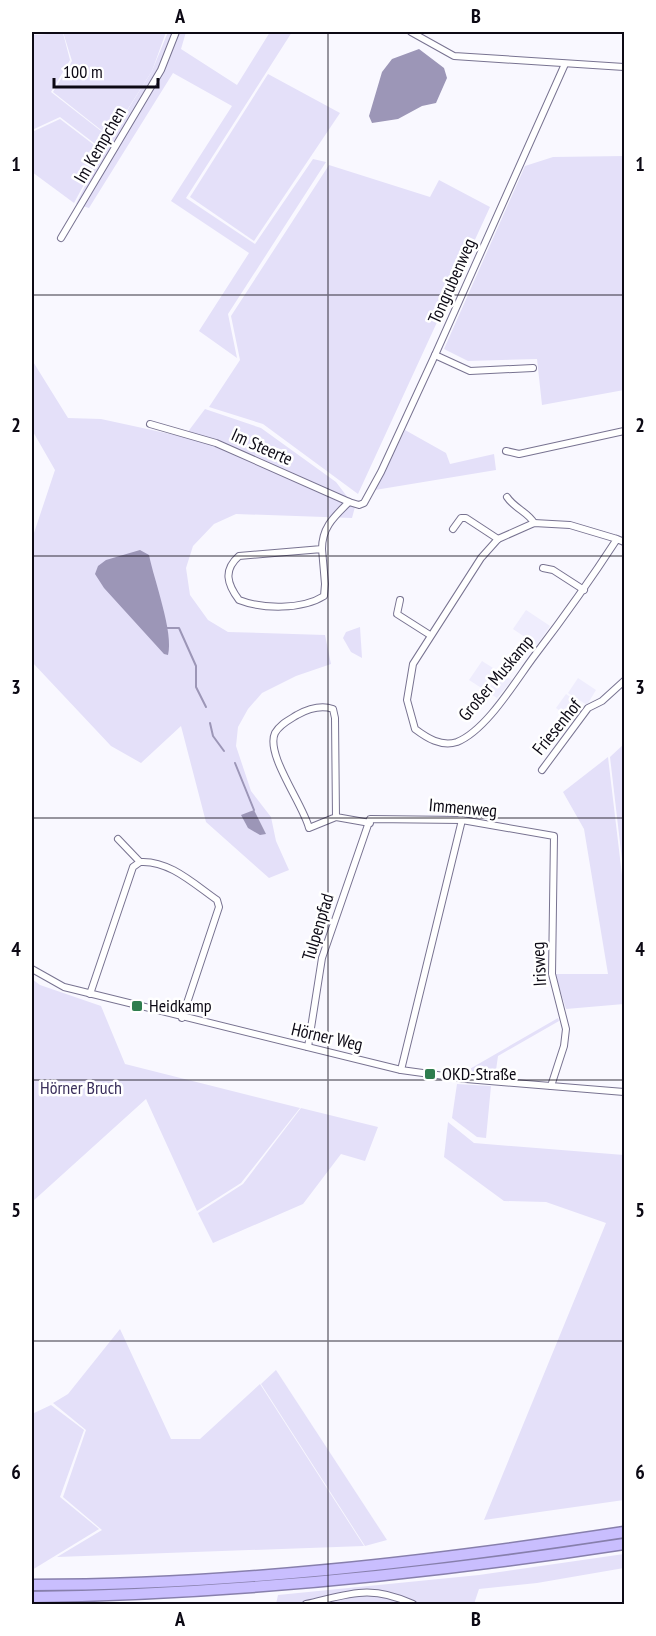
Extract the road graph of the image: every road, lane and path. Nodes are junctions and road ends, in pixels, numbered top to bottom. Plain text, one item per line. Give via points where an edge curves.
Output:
1 (176, 32) edge
2 (411, 32) edge
3 (565, 64) junction
4 (624, 67) edge
5 (61, 238) dead end
6 (435, 355) junction
7 (533, 368) dead end
8 (150, 424) dead end
9 (624, 431) edge
10 (506, 452) dead end
11 (507, 497) dead end
12 (349, 502) junction
13 (359, 505) joint
14 (534, 523) junction
15 (453, 529) dead end
16 (498, 539) junction
17 (621, 541) edge
18 (322, 549) junction
19 (543, 568) dead end
20 (584, 590) junction
21 (400, 600) dead end
22 (430, 635) junction
23 (624, 681) edge
24 (542, 770) dead end
25 (336, 817) junction
26 (462, 820) junction
27 (370, 821) junction
28 (554, 836) joint
29 (118, 839) dead end
30 (140, 862) junction
31 (32, 969) edge
32 (90, 994) junction
33 (182, 1018) junction
34 (308, 1047) junction
35 (401, 1070) junction
36 (551, 1086) junction
37 (624, 1092) edge
38 (624, 1532) edge
39 (624, 1544) edge
40 (32, 1585) edge
41 (32, 1597) edge
42 (306, 1605) edge
43 (413, 1605) edge

1 - 5 street, Im Kempchen via 161,70
2 - 3 street via 454,56
3 - 4 street
3 - 6 street, Tongrubenweg
6 - 7 street via 470,371
6 - 13 street, Tongrubenweg via 368,499
8 - 12 street, Im Steerte via 216,443
9 - 10 street via 519,454
11 - 14 street via 514,508
12 - 13 street, Im Steerte
12 - 18 street via 329,521 322,535
14 - 16 street, Großer Muskamp
14 - 17 street, Großer Muskamp via 570,525
15 - 16 street via 461,518 466,518
16 - 22 street, Großer Muskamp
17 - 20 street, Großer Muskamp
18 - 18 street via 324,596 312,604 251,604 239,600 228,580 229,567 239,556
19 - 20 street
20 - 22 street, Großer Muskamp via 484,720 466,738 454,743 422,735 408,713 411,673
21 - 22 street via 397,614
23 - 24 street, Friesenhof via 588,708
25 - 25 street via 309,828 273,745 274,734 282,724 323,706 333,709 335,718
25 - 27 street, Immenweg
26 - 27 street, Immenweg
26 - 28 street, Immenweg
26 - 35 street
27 - 34 street, Tulpenpfad via 322,958
28 - 36 street, Irisweg via 552,974 566,1029
29 - 30 street
30 - 32 street via 133,867
30 - 33 street via 173,870 217,900 219,907
31 - 32 street, Hörner Weg via 64,987
32 - 33 street, Hörner Weg
33 - 34 street, Hörner Weg
34 - 35 street, Hörner Weg
35 - 36 street, Hörner Weg
36 - 37 street, Hörner Weg
38 - 40 highway via 512,1549 291,1573
39 - 41 highway via 336,1580 160,1593
42 - 43 street via 365,1592 395,1595

